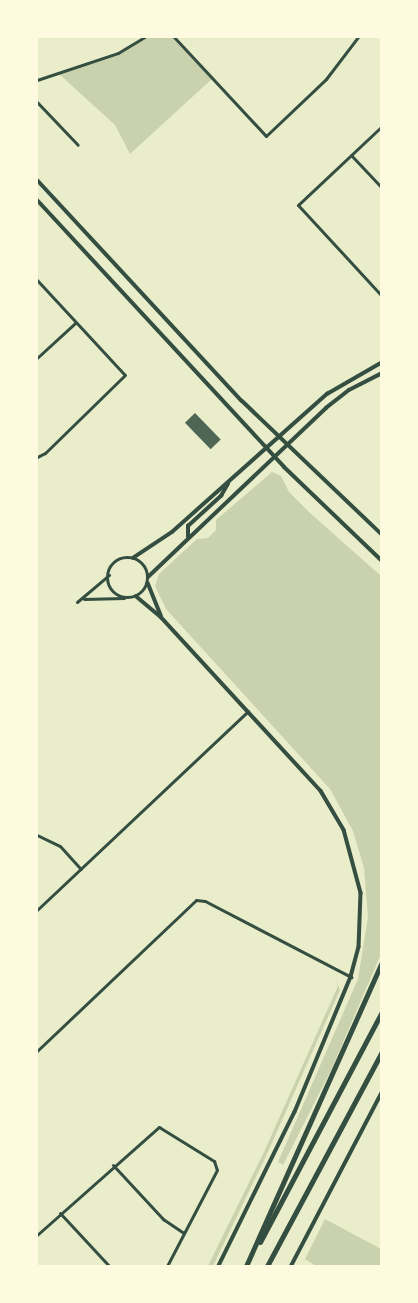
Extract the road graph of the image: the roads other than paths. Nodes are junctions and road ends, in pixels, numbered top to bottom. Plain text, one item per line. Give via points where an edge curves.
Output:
1 (145, 37) edge
2 (174, 37) edge
3 (358, 37) edge
4 (37, 80) edge
5 (37, 102) edge
6 (381, 127) edge
7 (78, 145) dead end
8 (351, 155) junction
9 (37, 180) edge
10 (381, 187) edge
11 (37, 200) edge
12 (37, 280) edge
13 (381, 295) edge
14 (74, 323) junction
15 (37, 358) edge
16 (381, 363) edge
17 (381, 374) edge
18 (278, 437) junction
19 (287, 446) junction
20 (266, 448) junction
21 (37, 457) edge
22 (275, 457) junction
23 (229, 481) junction
24 (381, 534) edge
25 (188, 537) junction
26 (133, 558) junction
27 (381, 560) edge
28 (109, 574) junction
29 (147, 579) junction
30 (136, 596) junction
31 (84, 598) junction
32 (124, 598) junction
33 (77, 602) dead end
34 (162, 617) junction
35 (248, 711) junction
36 (37, 835) edge
37 (82, 869) junction
38 (37, 910) edge
39 (381, 964) edge
40 (351, 977) junction
41 (381, 1013) edge
42 (37, 1051) edge
43 (381, 1053) edge
44 (381, 1094) edge
45 (113, 1165) junction
46 (60, 1213) junction
47 (184, 1233) junction
48 (37, 1235) edge
49 (109, 1266) edge
50 (167, 1266) edge
51 (219, 1266) edge
52 (247, 1266) edge
53 (267, 1266) edge
54 (291, 1266) edge

1 - 4 street via 118,53
2 - 3 street via 266,136 326,79
5 - 7 street
6 - 8 street
8 - 10 street
8 - 13 street via 298,205
9 - 18 main road
11 - 20 main road
12 - 14 street
14 - 15 street
14 - 21 street via 125,375 50,448
16 - 18 street via 347,380
17 - 19 street via 349,390
18 - 19 main road
18 - 20 street
19 - 22 street
19 - 24 main road
20 - 22 main road
20 - 23 street
22 - 25 street
22 - 27 main road
23 - 25 street via 221,496 188,526
23 - 26 street via 153,548
25 - 29 street
26 - 28 street via 115,563
26 - 29 street via 142,564
28 - 31 street
28 - 32 street via 114,592
29 - 30 street
29 - 34 street
30 - 32 street
30 - 34 street
31 - 32 street
31 - 33 street
34 - 35 street
35 - 37 street
35 - 40 street via 321,791 344,830 358,873 362,910 359,947
36 - 37 street via 60,846
37 - 38 street
39 - 52 highway
40 - 42 street via 205,901 196,900
40 - 51 street via 295,1112
41 - 52 highway
43 - 53 highway
44 - 54 street
45 - 46 street
45 - 47 street via 163,1219
45 - 47 street via 159,1127 214,1161 217,1170
46 - 48 street
46 - 49 street
47 - 50 street

